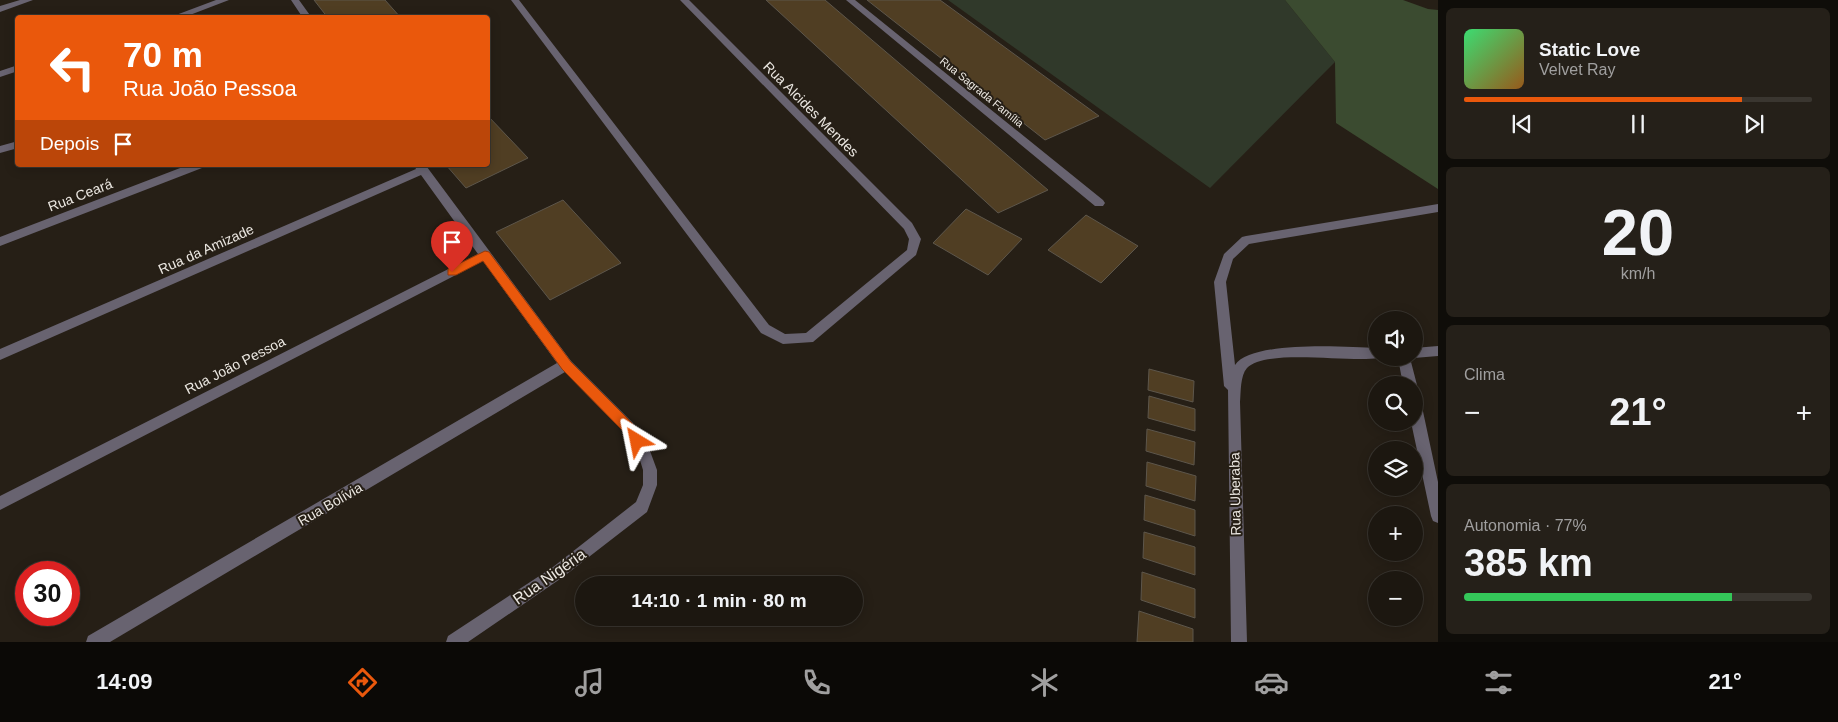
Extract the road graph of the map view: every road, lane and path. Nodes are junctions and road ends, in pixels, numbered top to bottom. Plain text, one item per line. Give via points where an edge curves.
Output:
1 (29, 0) edge
2 (225, 0) edge
3 (295, 0) edge
4 (515, 0) edge
5 (684, 0) edge
6 (850, 0) edge
7 (0, 9) edge
8 (181, 15) edge
9 (306, 15) edge
10 (15, 69) edge
11 (0, 74) edge
12 (15, 145) edge
13 (0, 150) edge
14 (193, 167) edge
15 (421, 168) edge
16 (1099, 203) dead end
17 (1438, 208) edge
18 (0, 242) edge
19 (485, 255) junction
20 (1438, 352) edge
21 (1368, 353) edge
22 (1423, 353) edge
23 (0, 355) edge
24 (566, 366) junction
25 (1233, 402) junction
26 (1420, 431) edge
27 (0, 503) edge
28 (1438, 516) edge
29 (94, 642) edge
30 (454, 642) edge
31 (1239, 642) edge

1 - 7 street
2 - 8 street
3 - 9 street
4 - 5 street, Rua Alcides Mendes via 765,329 783,339 809,338 912,252 915,239 901,219
6 - 16 street, Rua Sagrada Família
10 - 11 street
12 - 13 street
14 - 18 street, Rua Ceará
15 - 19 street
15 - 23 street, Rua da Amizade
17 - 25 street via 1246,240 1228,257 1220,282
19 - 24 street
19 - 27 street, Rua João Pessoa
20 - 22 street
21 - 25 street, Rua Uberaba via 1257,356 1245,362 1236,376
24 - 29 street, Rua Bolívia
24 - 30 street, Rua Nigéria via 628,427 645,455 650,485 642,507 558,572
25 - 31 street, Rua Uberaba
26 - 28 street

